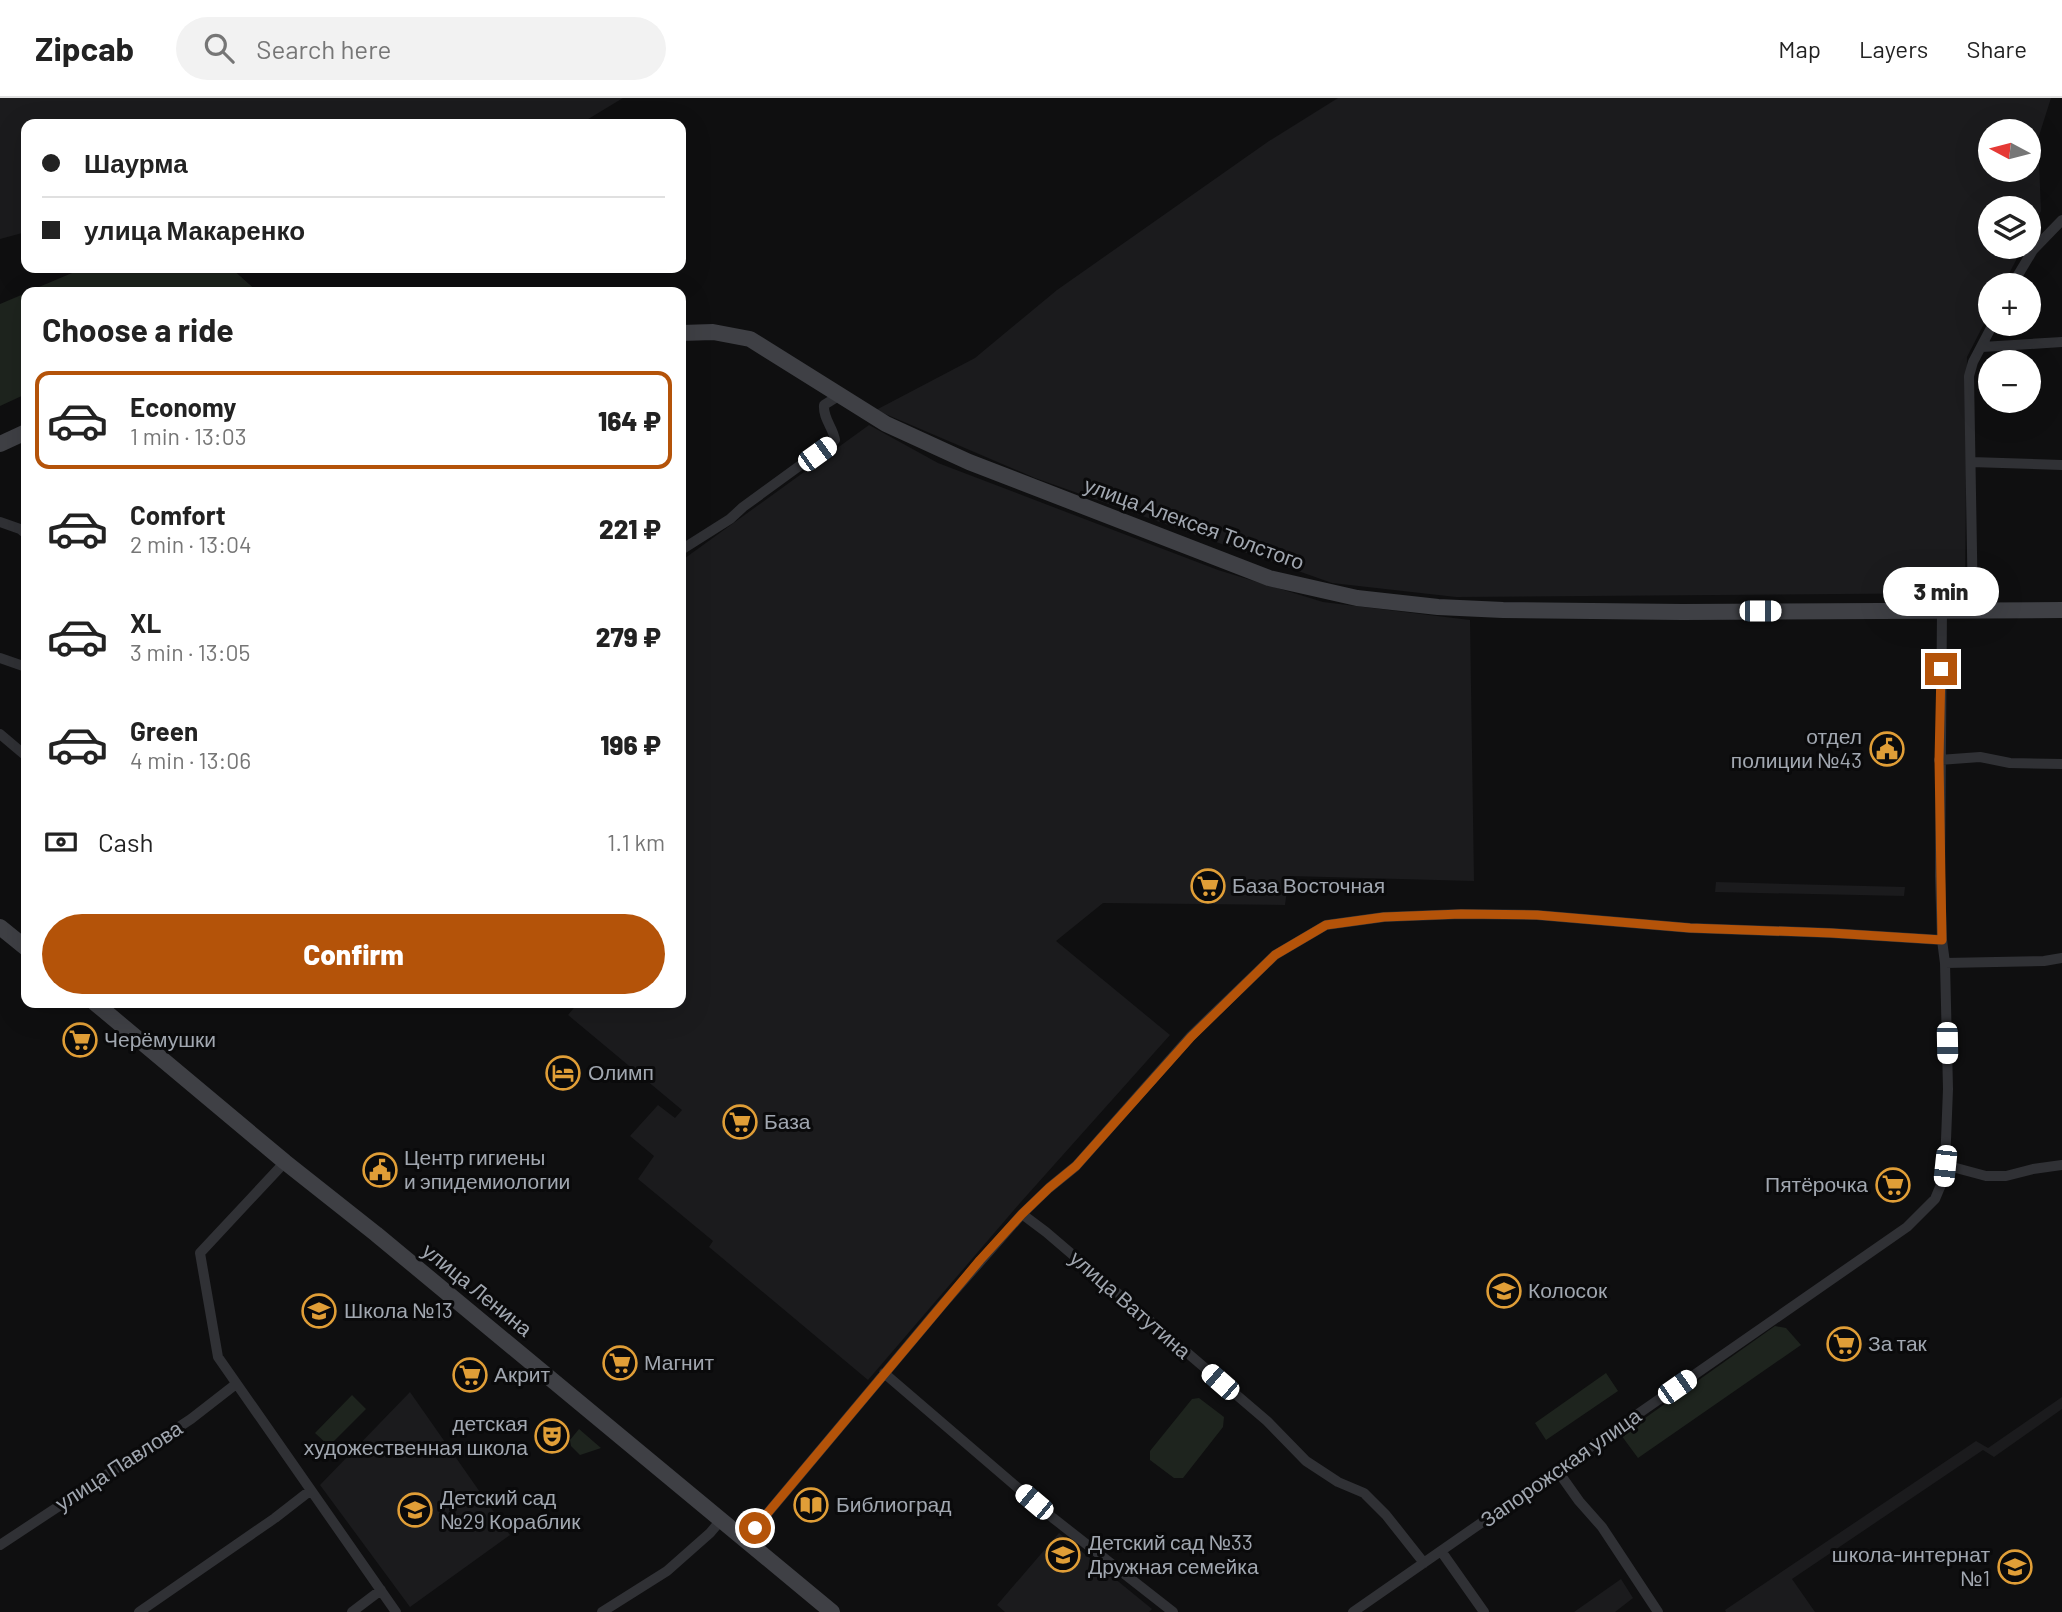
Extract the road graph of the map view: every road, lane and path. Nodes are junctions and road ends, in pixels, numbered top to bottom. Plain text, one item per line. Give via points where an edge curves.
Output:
1 (2062, 220) edge
2 (2018, 273) edge
3 (686, 332) edge
4 (1987, 336) edge
5 (2062, 342) edge
6 (1982, 346) junction
7 (840, 395) junction
8 (21, 434) edge
9 (0, 444) edge
10 (1971, 462) junction
11 (2062, 465) edge
12 (0, 522) edge
13 (21, 530) edge
14 (686, 547) edge
15 (1942, 609) junction
16 (1973, 610) junction
17 (2062, 610) edge
18 (0, 658) edge
19 (21, 665) edge
20 (0, 734) edge
21 (21, 752) edge
22 (1939, 760) junction
23 (2062, 764) edge
24 (0, 926) edge
25 (1942, 940) junction
26 (21, 944) edge
27 (2062, 958) edge
28 (1945, 962) junction
29 (101, 1008) edge
30 (285, 1162) junction
31 (2062, 1165) edge
32 (1945, 1166) junction
33 (1022, 1214) junction
34 (884, 1373) junction
35 (236, 1384) junction
36 (1557, 1470) junction
37 (311, 1490) junction
38 (721, 1520) junction
39 (745, 1540) junction
40 (0, 1545) edge
41 (1441, 1551) junction
42 (1424, 1563) junction
43 (381, 1590) junction
44 (139, 1612) edge
45 (352, 1612) edge
46 (396, 1612) edge
47 (602, 1612) edge
48 (832, 1612) edge
49 (1173, 1612) edge
50 (1353, 1612) edge
51 (1483, 1612) edge
52 (1658, 1612) edge

1 - 2 street
3 - 7 street, улица Алексея Толстого via 751,340
4 - 6 street
5 - 6 street
6 - 10 street via 1969,376
7 - 14 street via 824,405 823,414 835,440
7 - 15 street, улица Алексея Толстого via 902,432 1071,503 1269,578 1357,598 1517,610
8 - 9 street
10 - 11 street
10 - 16 street
12 - 13 street
15 - 16 street, улица Алексея Толстого
15 - 22 street, Запорожская улица
16 - 17 street, улица Алексея Толстого
18 - 19 street
20 - 21 street
22 - 23 street via 1980,757 2010,764
22 - 25 street, Запорожская улица
24 - 26 street
25 - 28 street, Запорожская улица
25 - 33 street via 1690,928 1537,915 1384,917 1326,925 1275,955 1191,1037 1076,1166
27 - 28 street
28 - 32 street, Запорожская улица
29 - 30 street, улица Ленина
30 - 35 street via 200,1253 218,1356
30 - 38 street, улица Ленина
31 - 32 street via 2006,1176
32 - 36 street, Запорожская улица via 1935,1199 1907,1227
33 - 34 street
33 - 42 street, улица Ватутина via 1267,1421 1307,1461 1364,1493
34 - 39 street
34 - 49 street via 1053,1518
35 - 37 street
35 - 40 street, улица Павлова via 191,1419
36 - 41 street, Запорожская улица
36 - 52 street via 1602,1527
37 - 43 street
37 - 44 street
38 - 39 street, улица Ленина
38 - 47 street via 667,1571
39 - 48 street, улица Ленина
41 - 42 street, Запорожская улица
41 - 51 street
42 - 50 street, Запорожская улица
43 - 45 street
43 - 46 street

